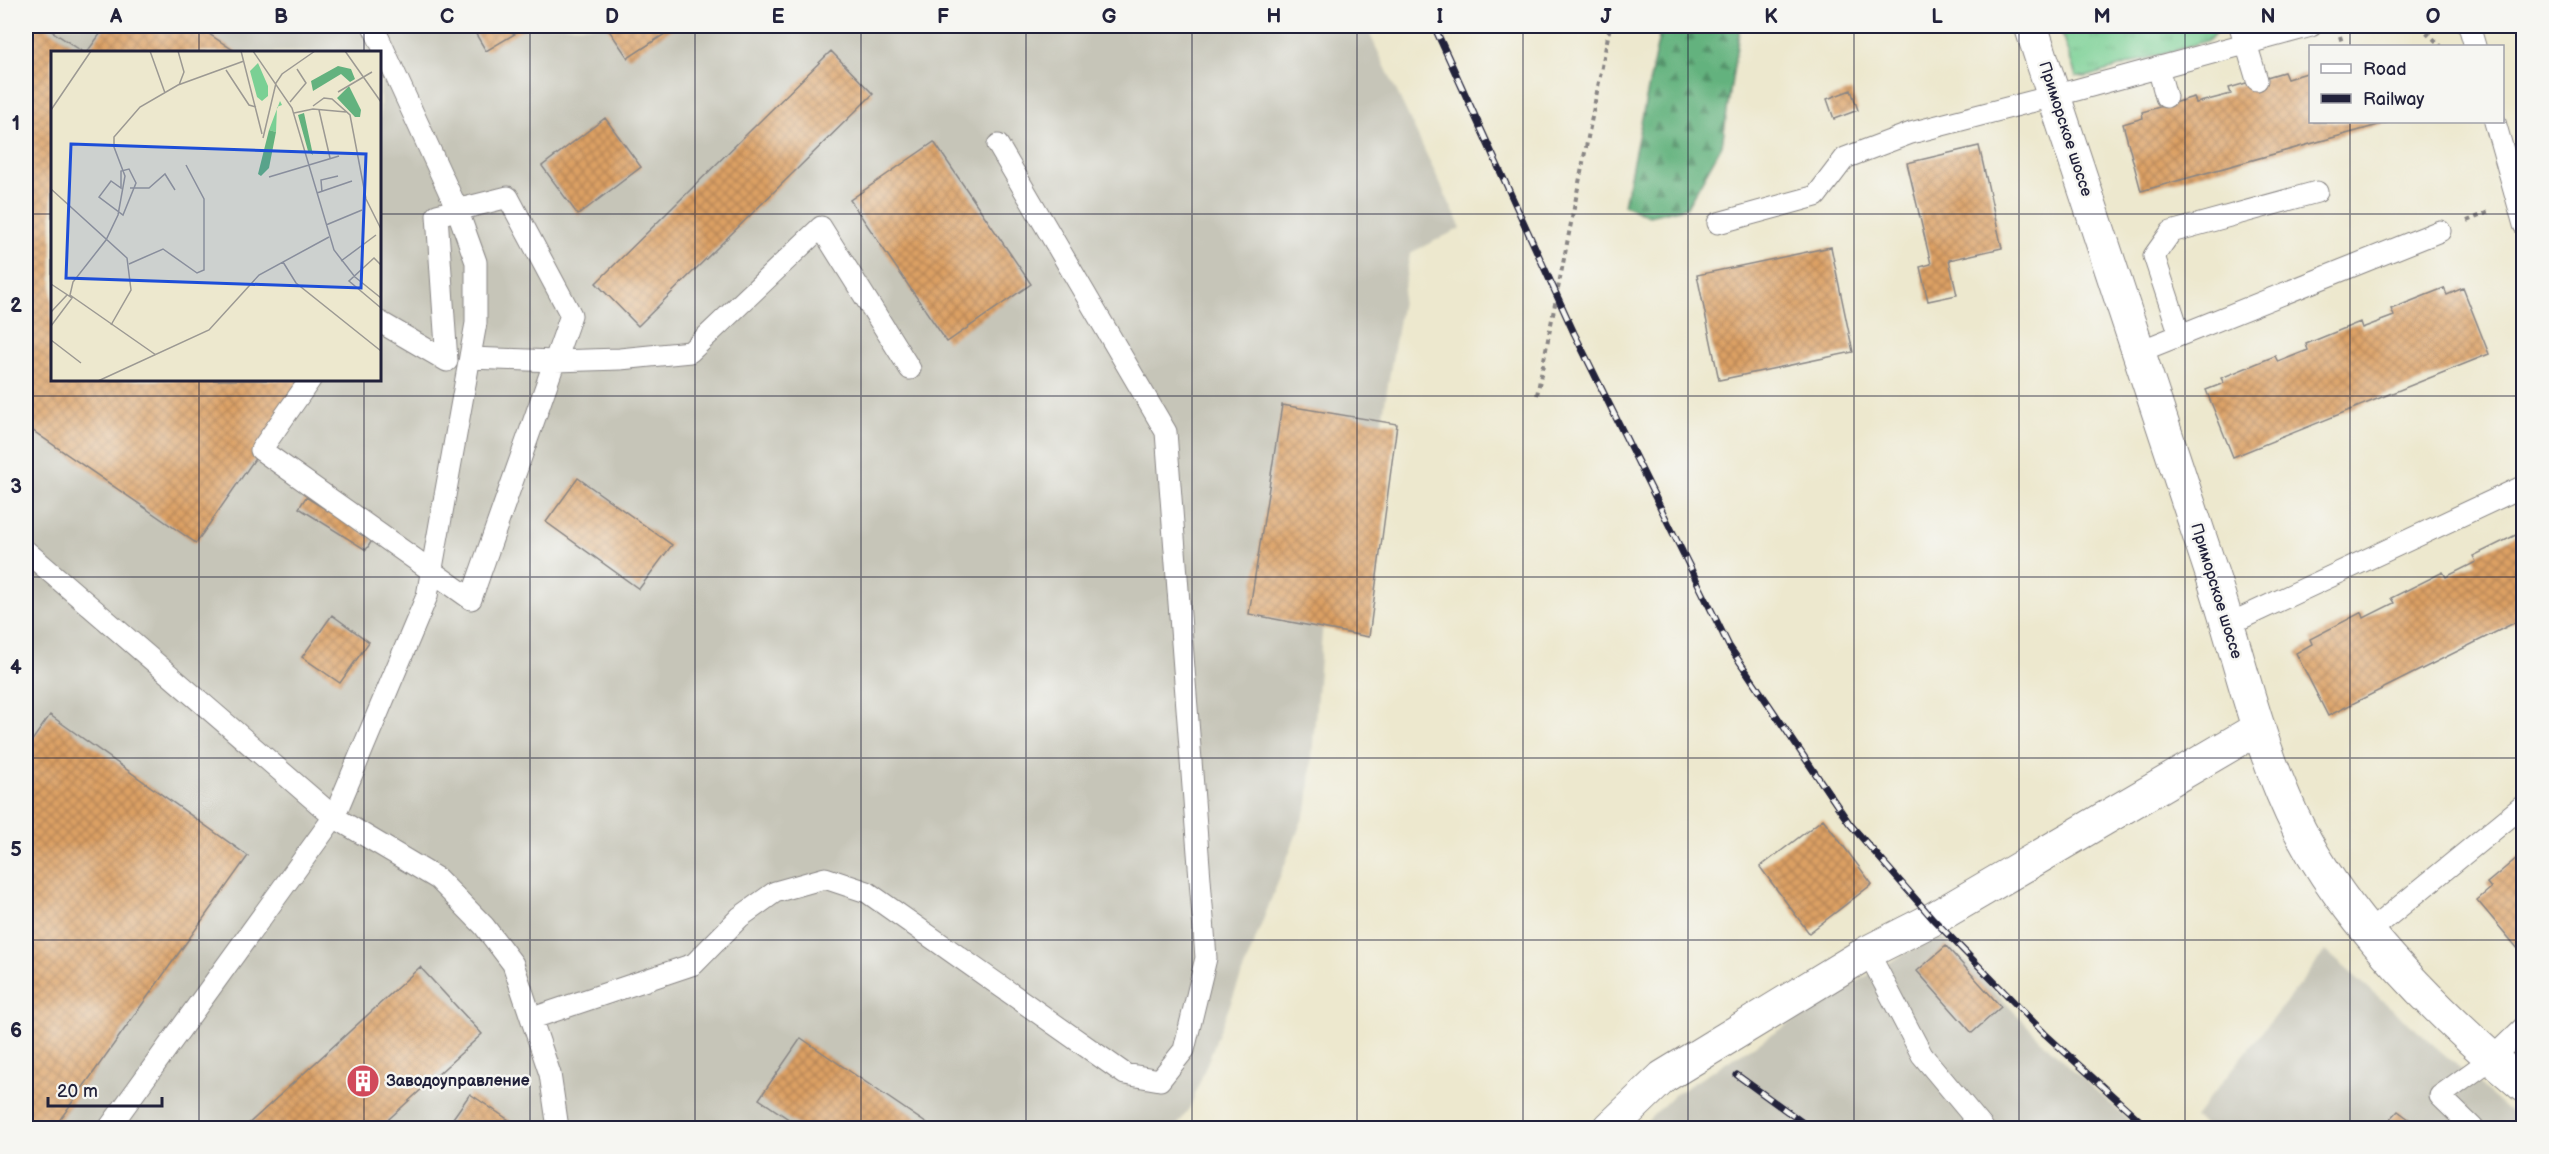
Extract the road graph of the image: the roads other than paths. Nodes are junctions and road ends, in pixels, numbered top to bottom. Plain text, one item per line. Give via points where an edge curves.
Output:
1 (372, 26) edge
2 (2031, 26) edge
3 (2311, 26) edge
4 (2469, 26) edge
5 (2244, 37) edge
6 (2475, 45) edge
7 (2158, 67) junction
8 (2257, 80) dead end
9 (2054, 96) junction
10 (2166, 97) dead end
11 (2495, 123) edge
12 (998, 145) dead end
13 (2317, 192) dead end
14 (457, 209) junction
15 (1719, 223) dead end
16 (2523, 225) edge
17 (2440, 231) road end
18 (381, 322) edge
19 (2180, 335) junction
20 (2138, 352) junction
21 (470, 358) junction
22 (555, 361) junction
23 (909, 369) dead end
24 (309, 381) edge
25 (2523, 486) edge
26 (26, 550) edge
27 (432, 571) junction
28 (2227, 625) junction
29 (2259, 728) junction
30 (2523, 805) edge
31 (334, 817) junction
32 (2370, 931) junction
33 (1868, 952) junction
34 (533, 1018) junction
35 (2523, 1027) edge
36 (2491, 1059) junction
37 (2523, 1086) edge
38 (109, 1128) edge
39 (558, 1128) edge
40 (1610, 1128) edge
41 (1983, 1128) edge
42 (2473, 1128) edge

1 - 14 lane
2 - 9 main road, Приморское шоссе
3 - 5 lane
4 - 6 lane
5 - 7 lane
5 - 8 lane
7 - 9 lane
7 - 10 lane
9 - 15 lane via 1911,132 1845,158 1816,196
9 - 20 main road, Приморское шоссе
11 - 16 lane
12 - 34 lane via 1166,432 1206,958 1184,1050 1160,1080 1125,1074 867,892 825,878 776,892 740,917 694,964
13 - 19 lane via 2171,232 2154,256
14 - 18 lane via 437,214 447,361
14 - 21 lane via 476,262 476,323
14 - 22 lane via 508,197 572,315
17 - 19 lane
19 - 20 lane
20 - 28 main road, Приморское шоссе
21 - 22 lane
21 - 27 lane
22 - 23 lane via 690,352 821,227
22 - 27 lane via 471,599
24 - 27 lane via 261,450
25 - 28 lane
26 - 31 lane
27 - 31 lane via 427,596
28 - 29 main road, Приморское шоссе
29 - 32 main road, Приморское шоссе via 2301,832 2334,886
29 - 33 main road via 1933,919
30 - 32 lane
31 - 34 lane via 438,879 484,926 513,964
31 - 38 lane
32 - 36 main road, Приморское шоссе via 2429,999
33 - 40 main road via 1663,1077
33 - 41 lane via 1922,1055
34 - 39 lane via 550,1074
35 - 36 lane
36 - 37 main road, Приморское шоссе
36 - 42 lane via 2440,1096

